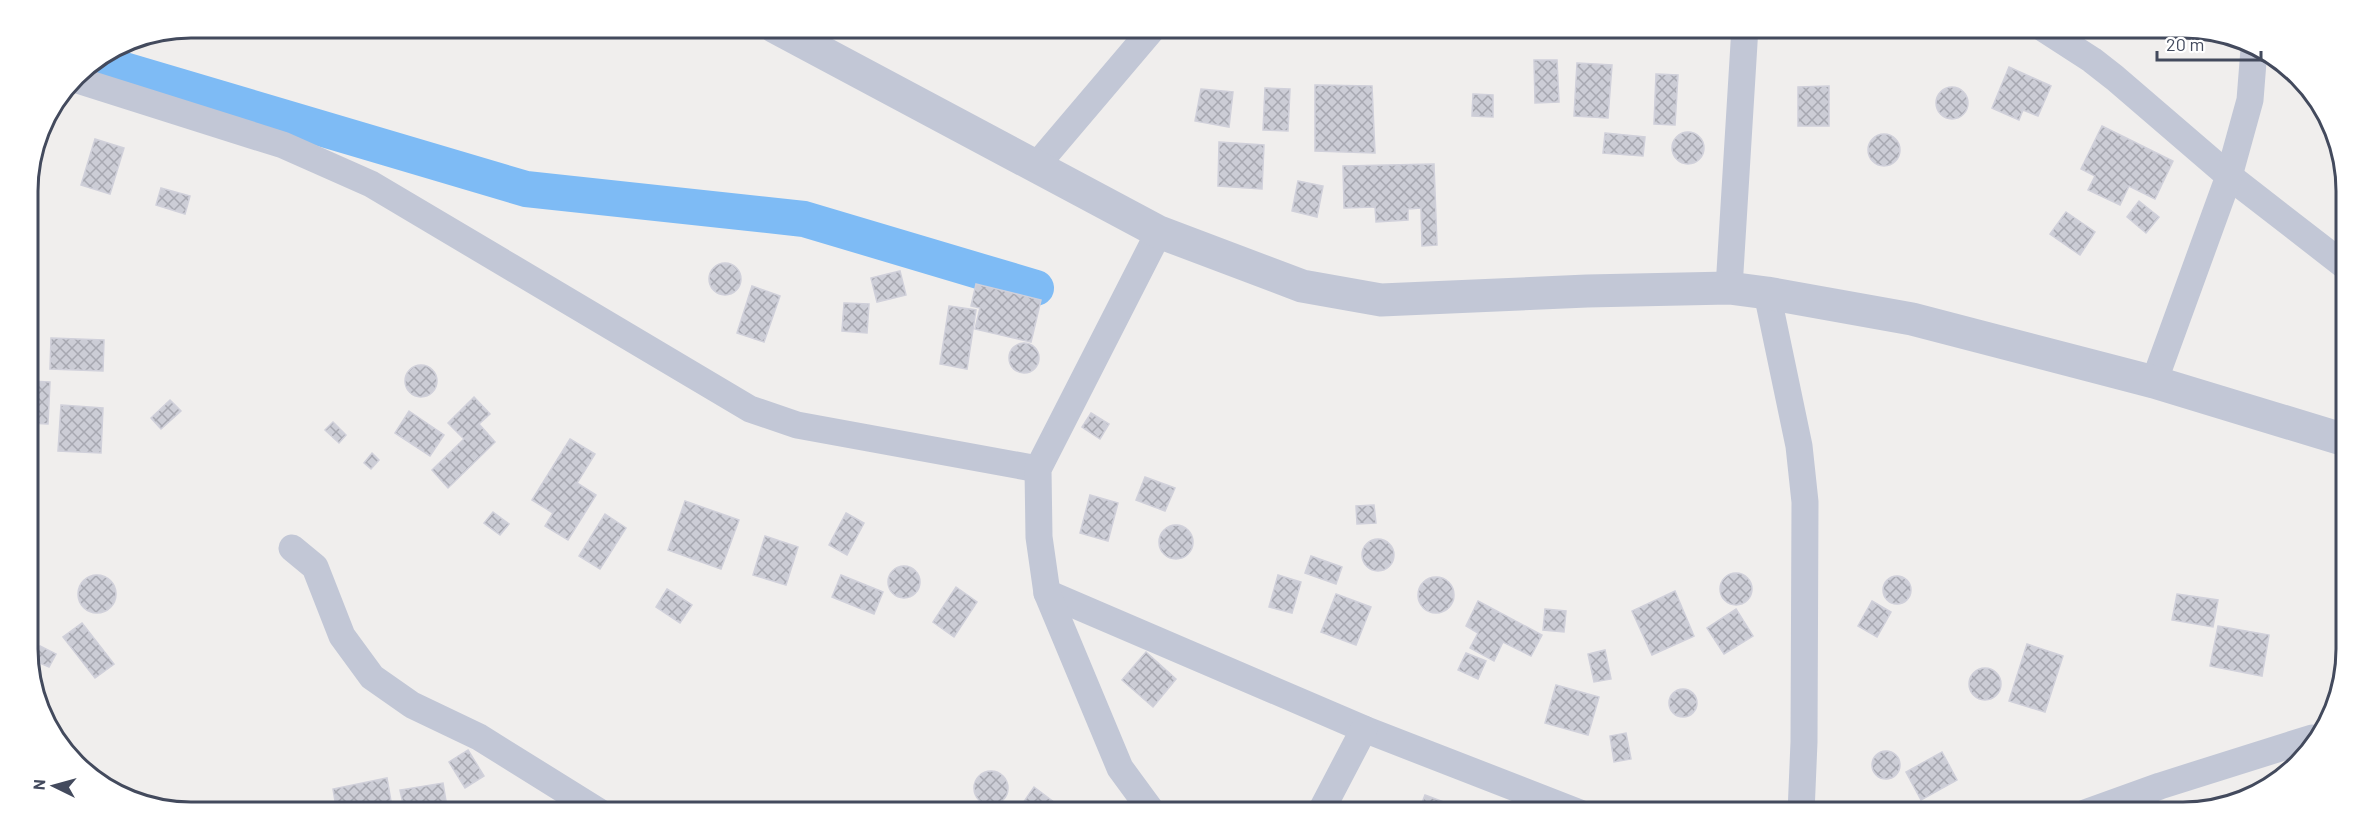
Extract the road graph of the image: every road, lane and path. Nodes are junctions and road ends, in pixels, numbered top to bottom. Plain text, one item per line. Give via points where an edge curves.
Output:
1 (796, 38) edge
2 (1145, 38) edge
3 (1744, 38) edge
4 (2057, 38) edge
5 (2254, 55) edge
6 (83, 81) edge
7 (1035, 166) junction
8 (2229, 176) junction
9 (1159, 232) junction
10 (2336, 259) edge
11 (1729, 288) junction
12 (1767, 293) junction
13 (2154, 382) junction
14 (2336, 437) edge
15 (1038, 469) junction
16 (292, 549) dead end
17 (1047, 593) junction
18 (1364, 729) junction
19 (2306, 740) edge
20 (584, 802) edge
21 (1145, 802) edge
22 (1326, 802) edge
23 (1552, 802) edge
24 (1801, 802) edge
25 (2116, 802) edge

1 - 7 street
2 - 7 street
3 - 11 street
4 - 8 street via 2115,78
5 - 8 street via 2250,100
6 - 15 street via 283,145 371,184 750,409 797,425
7 - 9 street
8 - 10 street
8 - 13 street
9 - 11 street via 1302,286 1381,300
9 - 15 street
11 - 12 street
12 - 13 street via 1912,319
12 - 24 street via 1799,446 1805,502
13 - 14 street
15 - 17 street via 1039,537
16 - 20 street via 315,567 342,636 372,677 412,705 479,736
17 - 18 street
17 - 21 street via 1120,768
18 - 22 street
18 - 23 street
19 - 25 street

